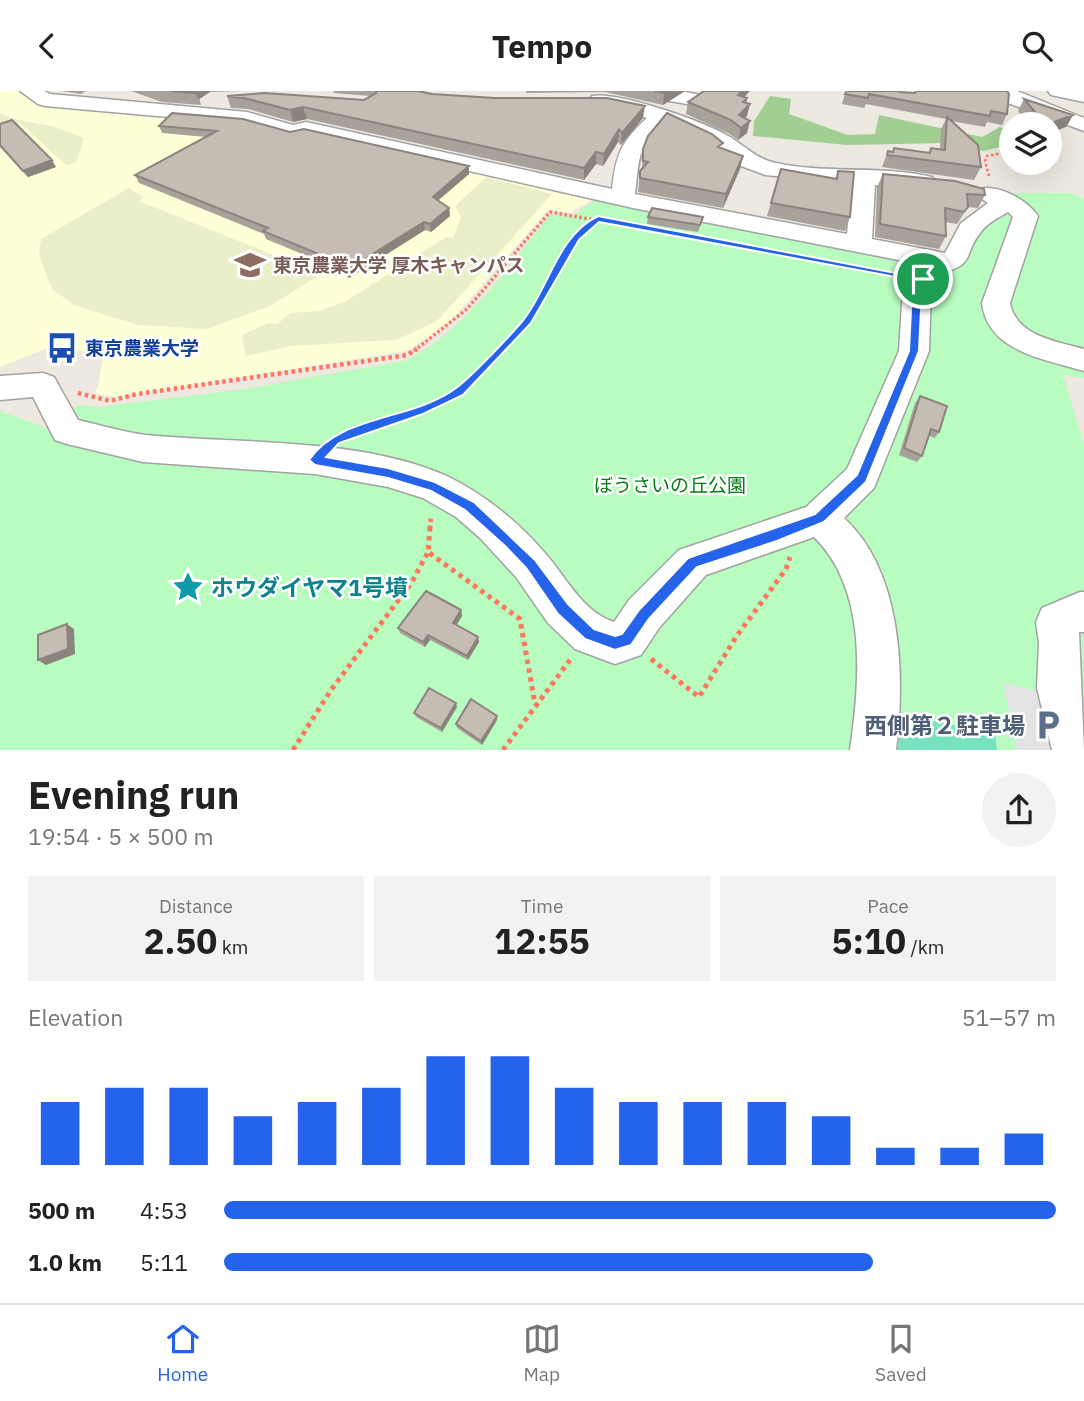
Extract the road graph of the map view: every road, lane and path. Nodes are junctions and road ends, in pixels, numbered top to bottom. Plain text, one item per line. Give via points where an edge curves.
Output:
1 (30, 91) edge
2 (646, 91) edge
3 (1007, 91) edge
4 (1058, 91) edge
5 (699, 95) edge
6 (1084, 96) edge
7 (237, 97) edge
8 (574, 101) edge
9 (167, 103) edge
10 (346, 113) edge
11 (662, 117) junction
12 (1084, 125) edge
13 (306, 128) junction
14 (999, 154) edge
15 (864, 177) junction
16 (622, 198) junction
17 (1001, 200) junction
18 (598, 219) junction
19 (859, 244) junction
20 (815, 259) dead end
21 (951, 262) junction
22 (1084, 361) edge
23 (43, 385) junction
24 (0, 388) edge
25 (315, 460) junction
26 (435, 487) junction
27 (810, 522) junction
28 (428, 552) junction
29 (1084, 612) edge
30 (590, 635) junction
31 (626, 640) junction
32 (535, 704) junction
33 (293, 750) edge
34 (503, 750) edge
35 (873, 750) edge
36 (1075, 750) edge

1 - 9 street via 45,100
2 - 5 street
3 - 12 street via 1012,98
4 - 6 street
5 - 11 street
7 - 9 street
8 - 11 street via 627,104
9 - 13 street via 293,131
10 - 13 street
11 - 15 street via 722,141 744,159 773,170
11 - 16 street via 633,145 625,162
13 - 16 street via 383,162
14 - 17 path via 985,161
15 - 17 street via 959,188
15 - 19 street
16 - 19 street
17 - 21 street via 967,233 960,255
17 - 22 street via 1026,216 996,315 1004,328 1031,343
18 - 20 path
18 - 23 path via 550,212 457,321 407,355 110,401
18 - 25 path via 575,238 528,321 459,392 419,411 335,439
19 - 21 street
21 - 27 street via 931,267 917,288 914,351 862,478
23 - 24 street
23 - 25 street via 66,431 143,448
25 - 26 street
26 - 28 path
26 - 30 street via 493,526
27 - 31 street via 693,562
27 - 31 path via 786,569 699,697
27 - 35 street via 847,547 869,593 878,649 880,710
28 - 32 path via 520,619
28 - 33 path via 412,582 331,690
29 - 36 street via 1057,622 1059,688
30 - 31 street via 615,643
30 - 32 path
32 - 34 path

